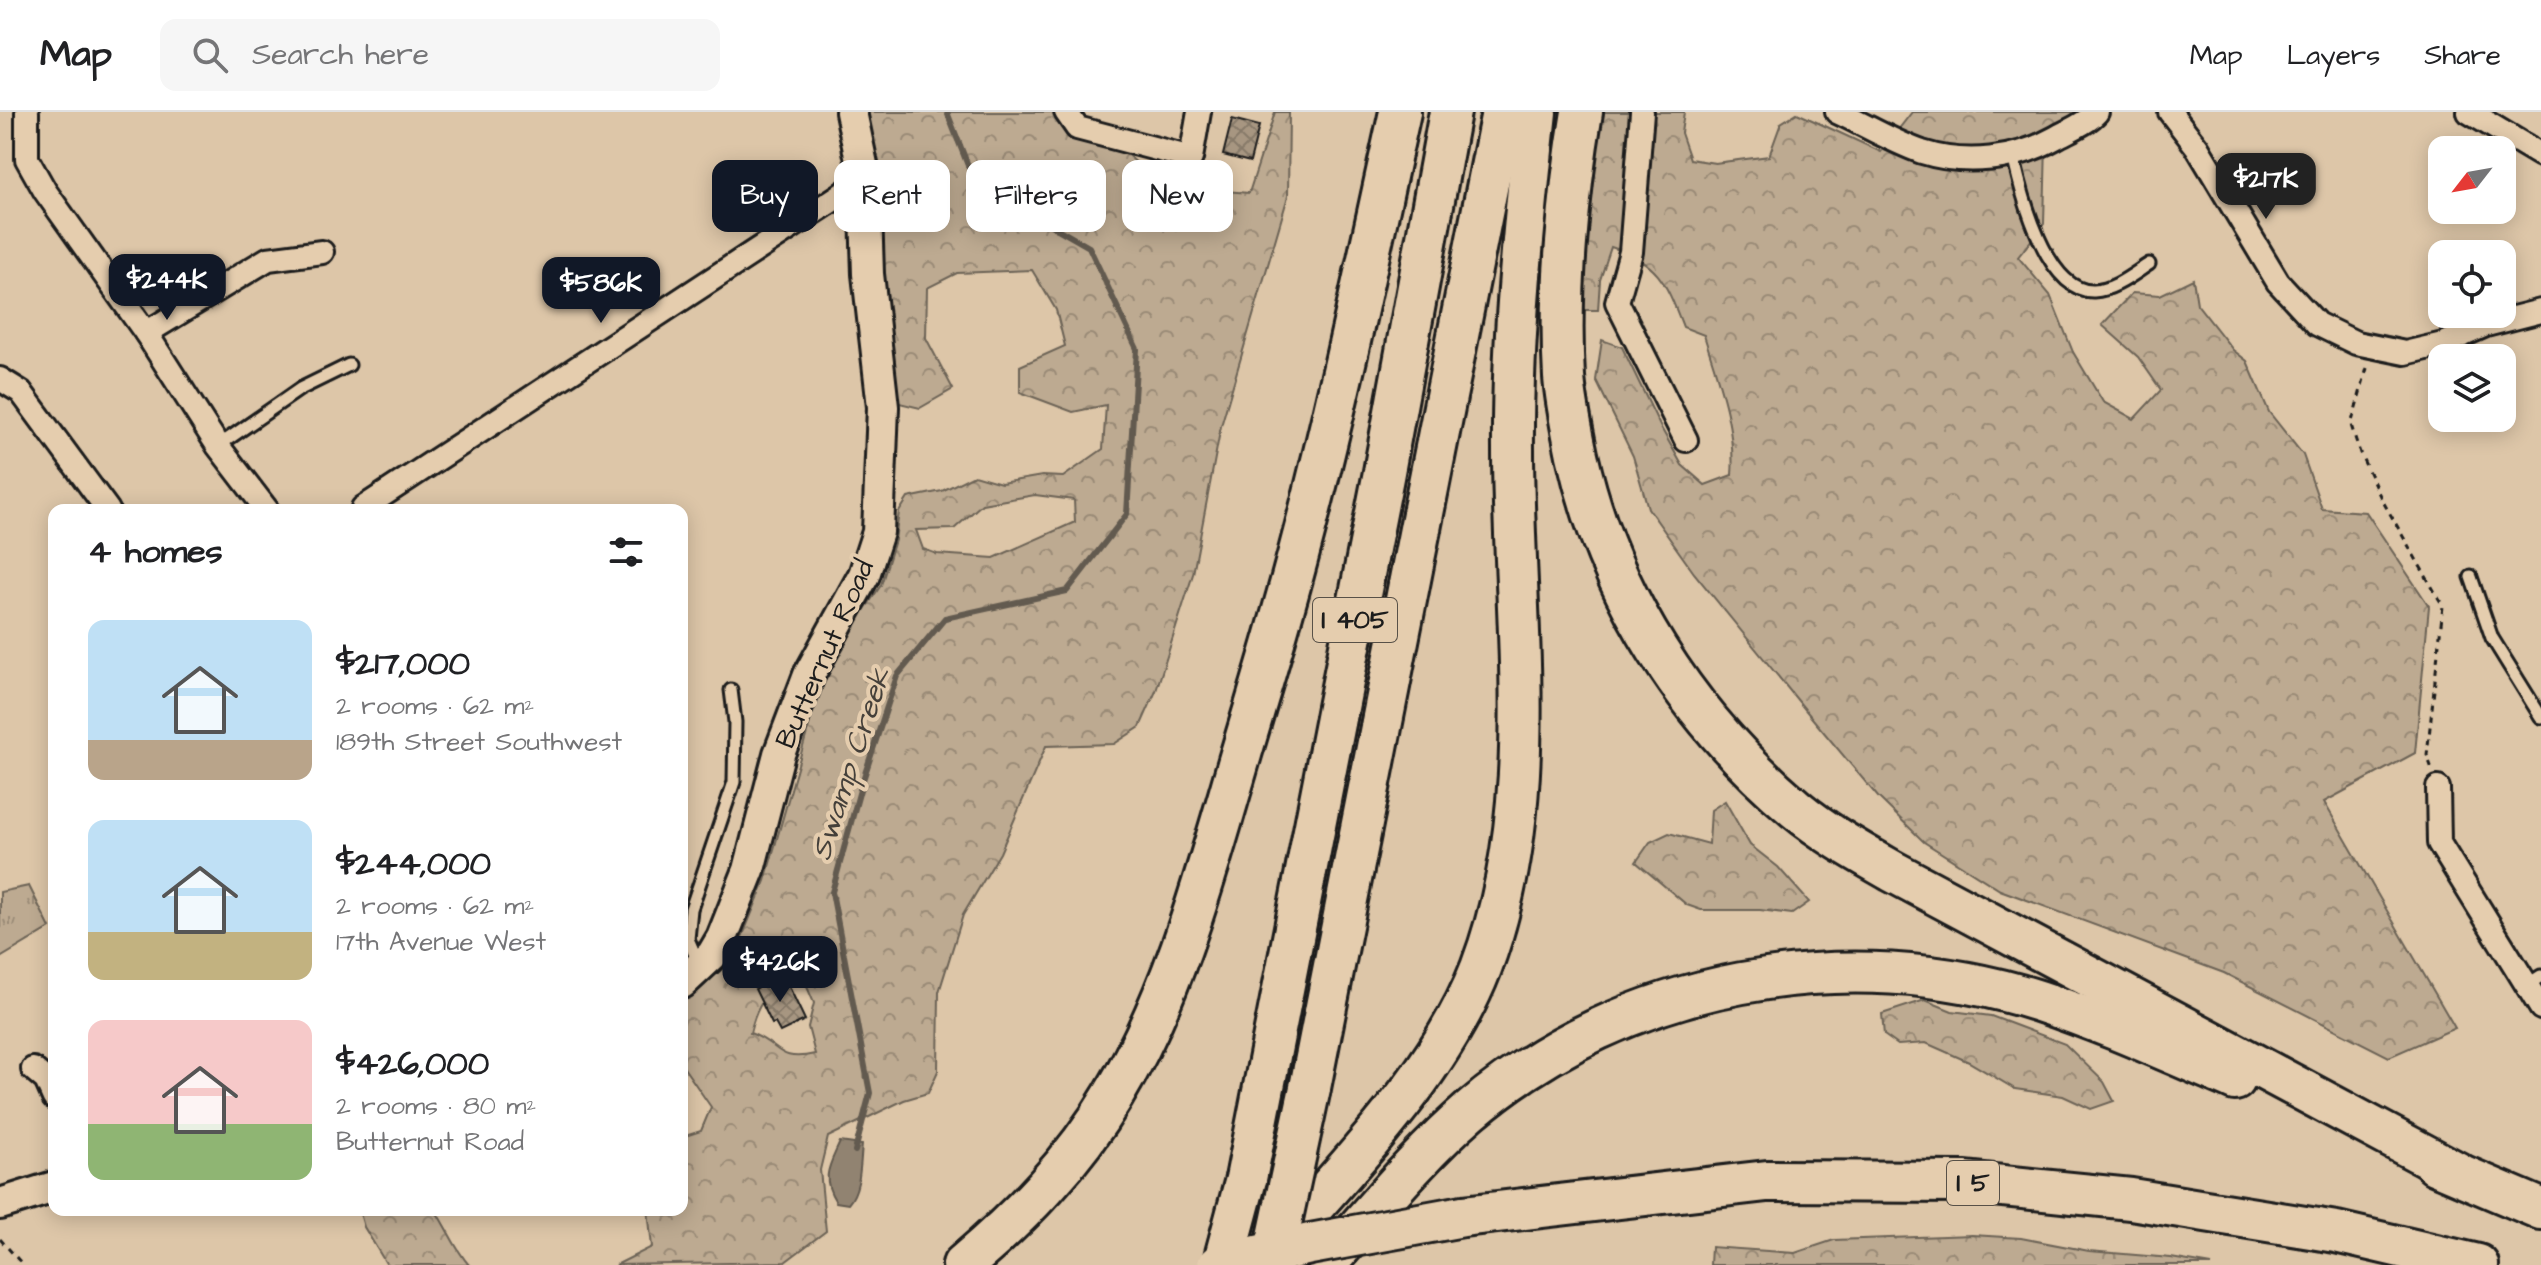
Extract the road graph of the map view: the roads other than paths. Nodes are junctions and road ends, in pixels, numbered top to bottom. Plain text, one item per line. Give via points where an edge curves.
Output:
1 (27, 112) edge
2 (851, 112) edge
3 (1066, 112) edge
4 (1199, 112) edge
5 (1400, 112) edge
6 (1450, 112) edge
7 (1502, 112) edge
8 (1536, 112) edge
9 (1582, 112) edge
10 (1642, 112) edge
11 (1837, 112) edge
12 (2097, 112) edge
13 (2170, 112) edge
14 (2469, 112) edge
15 (2013, 155) junction
16 (2541, 155) edge
17 (861, 160) edge
18 (834, 199) edge
19 (867, 232) edge
20 (322, 252) dead end
21 (2149, 264) dead end
22 (2541, 311) edge
23 (146, 333) junction
24 (349, 365) dead end
25 (0, 379) edge
26 (1686, 440) dead end
27 (218, 446) junction
28 (104, 504) edge
29 (262, 504) edge
30 (369, 504) edge
31 (2471, 577) dead end
32 (731, 690) dead end
33 (2541, 717) edge
34 (2438, 788) road end
35 (691, 975) edge
36 (2534, 981) edge
37 (2541, 1008) edge
38 (33, 1069) dead end
39 (48, 1084) edge
40 (2458, 1173) junction
41 (1246, 1179) junction
42 (48, 1189) edge
43 (0, 1204) edge
44 (2541, 1209) edge
45 (963, 1265) edge
46 (1220, 1265) edge
47 (1230, 1265) edge
48 (1262, 1265) edge
49 (1272, 1265) edge
50 (1325, 1265) edge
51 (2478, 1265) edge

1 - 23 street via 27,159 64,221
2 - 17 street, Butternut Road
3 - 4 street via 1077,128 1191,158
5 - 45 highway via 1300,550 1193,912 1164,991 1112,1099 1068,1161
6 - 41 highway, I 405
7 - 49 highway, I 405, bridge
8 - 48 highway via 1515,329 1520,753 1507,868 1480,969 1436,1054
9 - 40 highway via 1563,312 1564,380 1576,450 1611,564 1633,609 1716,731 1798,810 1842,842
10 - 26 street via 1631,252 1617,302
11 - 15 street via 1923,152 1963,158
12 - 15 street via 2046,143
13 - 22 street via 2197,147 2278,282 2317,324 2365,345 2405,353
14 - 16 street
15 - 21 lane via 2023,199 2059,273 2072,287 2111,288
18 - 30 street
19 - 35 street, Butternut Road via 883,407 878,532 864,575 809,675 779,754 749,870 722,938
20 - 23 street via 268,259
23 - 27 street
24 - 27 lane via 300,389
25 - 28 street via 21,392
27 - 29 street
31 - 33 lane via 2492,638
32 - 35 lane via 734,782 691,909
34 - 36 street via 2439,843
36 - 37 street
38 - 39 street
40 - 44 highway
40 - 50 highway via 2039,1001 1916,977 1790,974 1682,997 1586,1035 1542,1059 1442,1137
41 - 46 highway, bridge
41 - 47 highway, bridge
42 - 43 street
46 - 51 highway, I 5, bridge via 1463,1216 1767,1181 1964,1182 2131,1199 2336,1232

